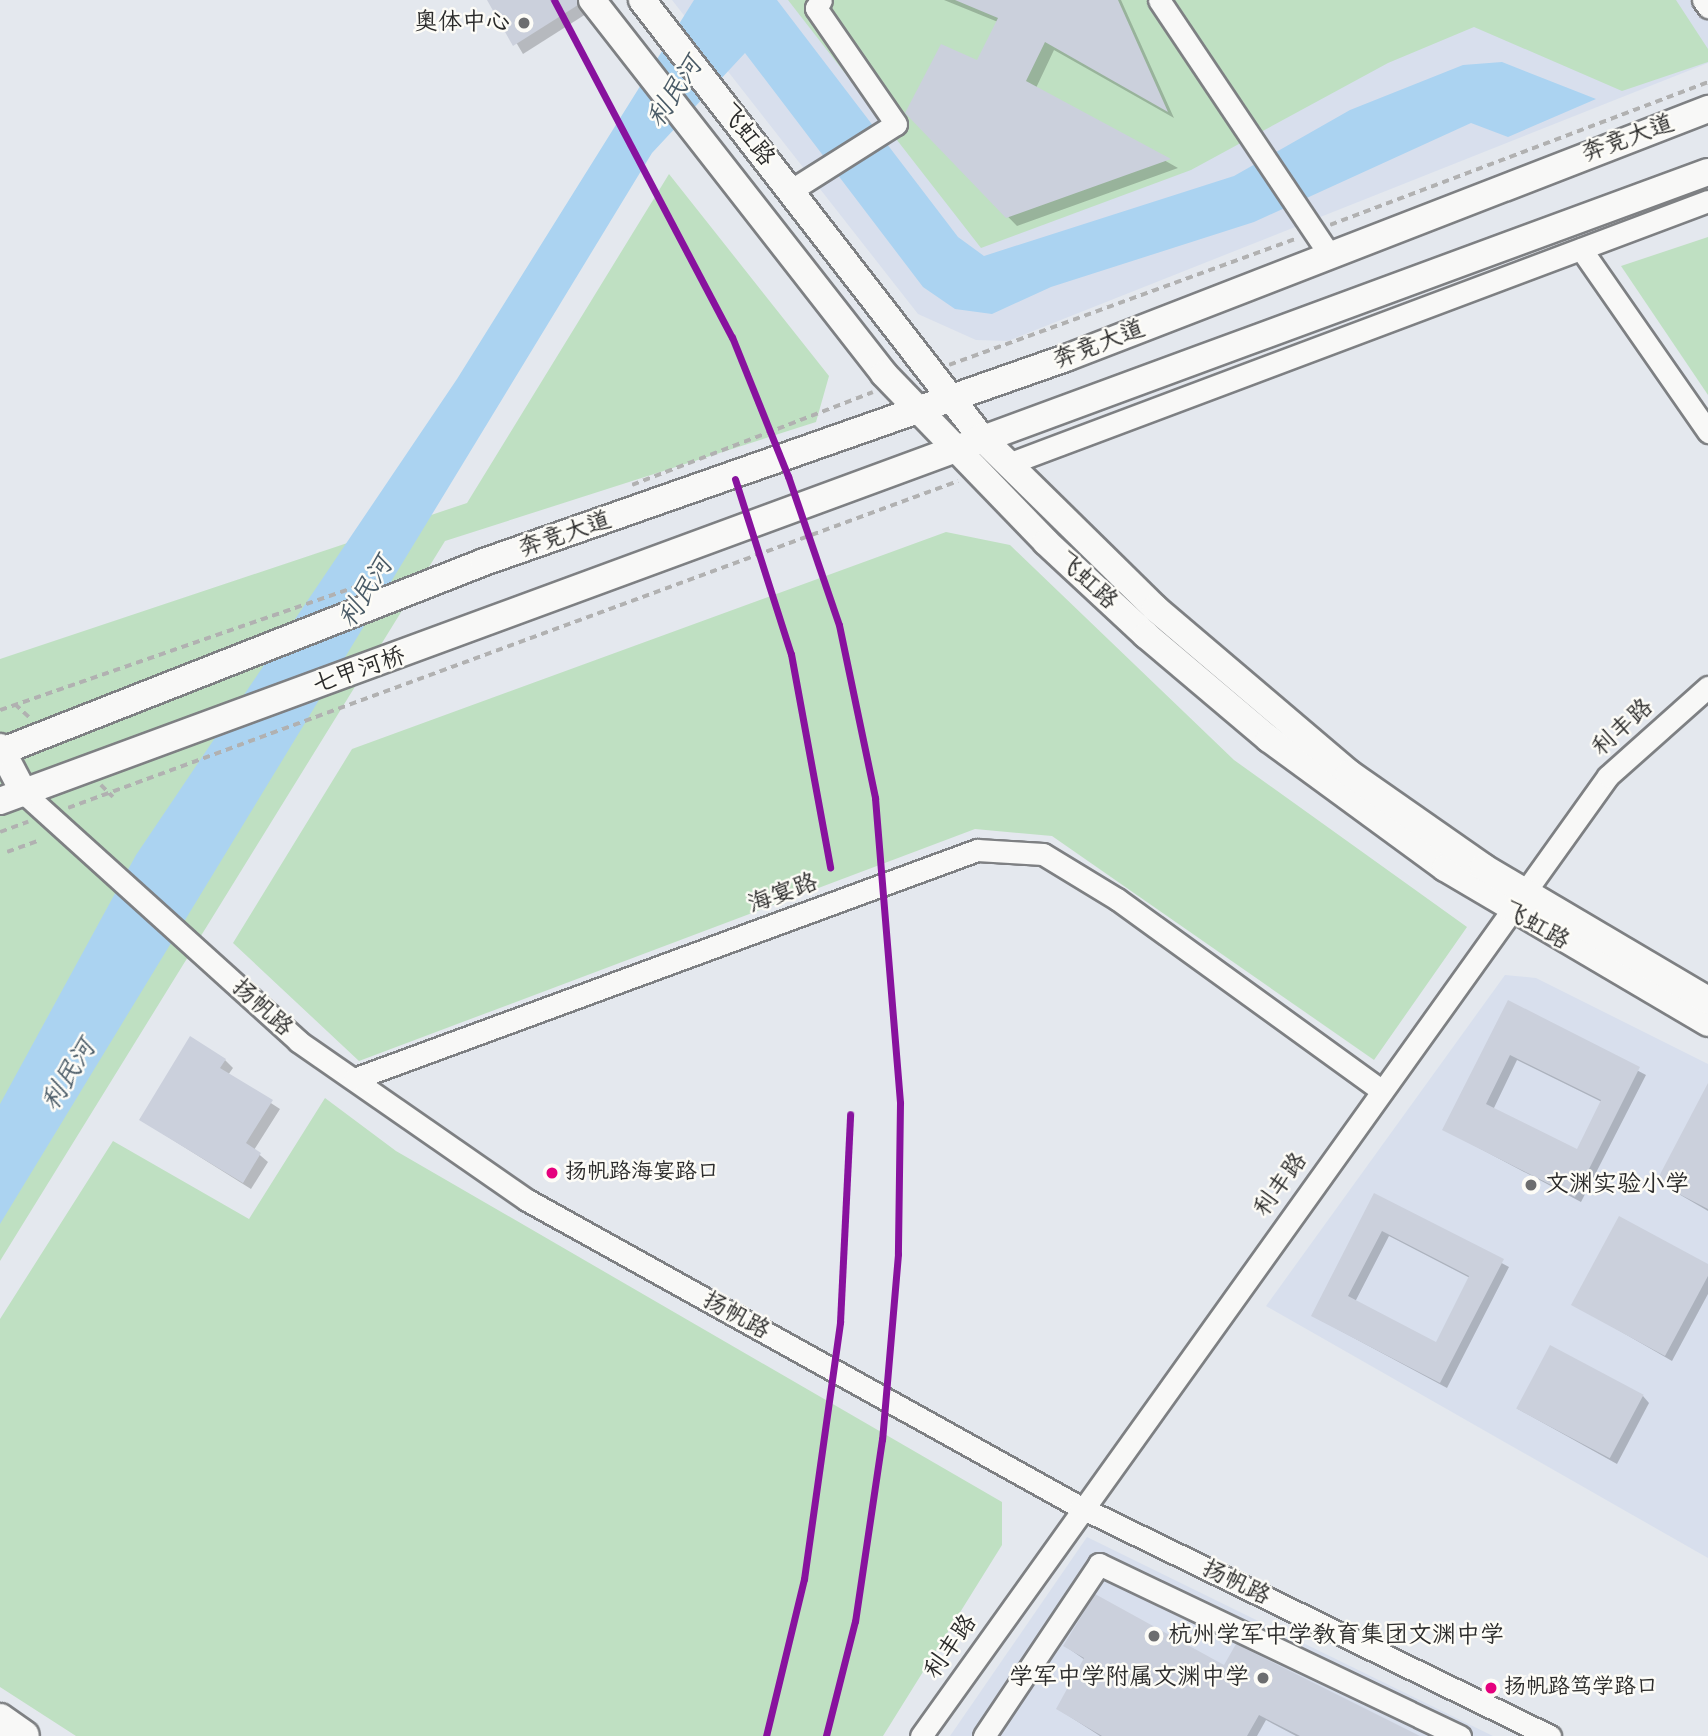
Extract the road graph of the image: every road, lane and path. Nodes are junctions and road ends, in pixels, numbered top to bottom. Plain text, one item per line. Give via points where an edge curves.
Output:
1 (642, 0) edge
2 (821, 0) edge
3 (1159, 0) edge
4 (1703, 0) edge
5 (1708, 7) edge
6 (599, 9) edge
7 (1708, 82) edge
8 (1708, 110) edge
9 (1708, 172) edge
10 (790, 191) junction
11 (1708, 201) edge
12 (1314, 232) junction
13 (1581, 249) junction
14 (1329, 254) junction
15 (931, 372) junction
16 (893, 384) junction
17 (952, 400) junction
18 (919, 413) junction
19 (1708, 432) edge
20 (981, 437) junction
21 (953, 446) junction
22 (1008, 464) junction
23 (978, 473) junction
24 (623, 489) dead end
25 (484, 562) joint
26 (377, 579) dead end
27 (489, 626) joint
28 (1708, 687) edge
29 (0, 710) edge
30 (1, 750) edge
31 (0, 779) edge
32 (12, 797) edge
33 (48, 815) junction
34 (0, 831) edge
35 (37, 841) dead end
36 (7, 852) dead end
37 (1517, 902) junction
38 (1708, 1000) edge
39 (1708, 1023) edge
40 (354, 1079) junction
41 (1382, 1091) junction
42 (1080, 1507) junction
43 (0, 1719) edge
44 (0, 1730) edge
45 (1541, 1734) edge
46 (10, 1736) edge
47 (24, 1736) edge
48 (921, 1736) edge
49 (984, 1736) edge
50 (1460, 1736) edge

1 - 10 main road, 飞虹路
2 - 10 street via 816,8 896,124
3 - 12 street
4 - 5 street
6 - 16 main road, 飞虹路
7 - 12 path via 1553,143 1422,185
8 - 14 main road, 奔竞大道
9 - 20 main road, 奔竞大道
10 - 15 main road, 飞虹路
11 - 13 street
12 - 14 street
12 - 15 path
13 - 19 street
13 - 22 street
14 - 17 main road, 奔竞大道
15 - 17 main road, 飞虹路
16 - 18 main road, 飞虹路
16 - 24 path
17 - 18 main road, 奔竞大道
17 - 20 main road, 飞虹路
18 - 21 main road, 飞虹路
18 - 25 main road, 奔竞大道
20 - 21 main road, 奔竞大道
20 - 22 main road, 飞虹路
21 - 23 main road, 飞虹路
21 - 27 main road, 奔竞大道
22 - 37 main road, 飞虹路 via 1241,685
23 - 33 path
23 - 37 main road, 飞虹路 via 1146,635 1269,739
25 - 30 main road, 七甲河桥 via 245,660
26 - 29 path
27 - 32 main road, 七甲河桥 via 229,715
28 - 37 street, 利丰路 via 1608,776
30 - 32 main road
31 - 32 main road, 扬帆路
32 - 33 street, 扬帆路
33 - 34 path
33 - 40 street, 扬帆路 via 298,1041
35 - 36 path
37 - 38 main road, 飞虹路
37 - 39 main road, 飞虹路
37 - 41 street, 利丰路
40 - 41 street, 海宴路 via 977,850 1054,861 1117,899
40 - 42 street, 扬帆路 via 527,1200
41 - 42 street, 利丰路
42 - 45 street, 扬帆路
42 - 48 street, 利丰路
43 - 47 highway
44 - 46 main road
49 - 50 street via 1099,1564

